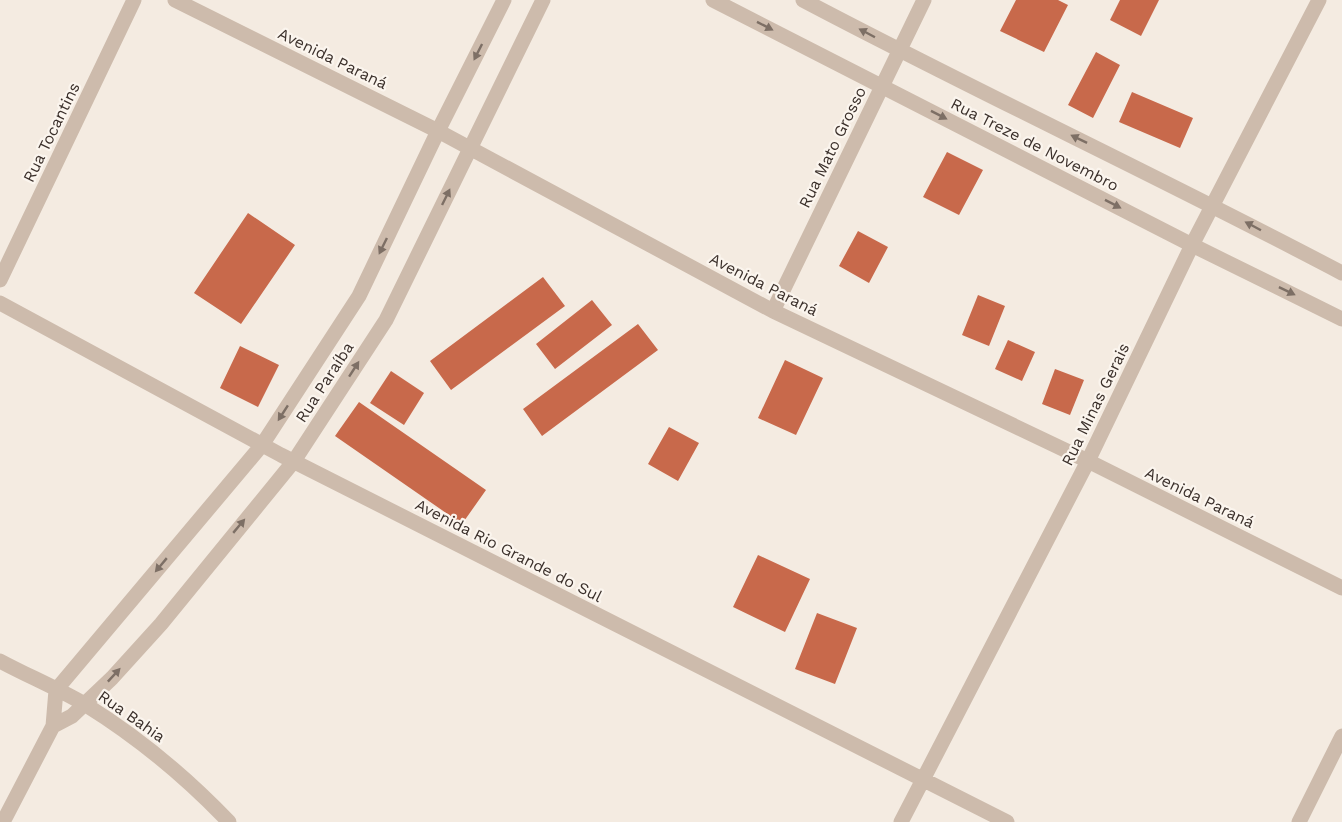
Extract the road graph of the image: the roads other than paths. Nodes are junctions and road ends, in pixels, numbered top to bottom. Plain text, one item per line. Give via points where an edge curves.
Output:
1 (134, 0) edge
2 (175, 0) edge
3 (504, 0) edge
4 (543, 0) edge
5 (713, 0) edge
6 (803, 0) edge
7 (924, 0) edge
8 (1319, 0) edge
9 (899, 50) junction
10 (882, 86) junction
11 (438, 131) junction
12 (469, 149) junction
13 (1212, 205) junction
14 (1192, 244) junction
15 (1342, 273) edge
16 (0, 280) edge
17 (0, 303) edge
18 (773, 311) junction
19 (1342, 319) edge
20 (262, 445) junction
21 (294, 461) junction
22 (1088, 461) junction
23 (1342, 588) edge
24 (0, 661) edge
25 (56, 690) junction
26 (85, 705) junction
27 (53, 726) junction
28 (1342, 736) edge
29 (922, 780) junction
30 (3, 822) edge
31 (229, 822) edge
32 (901, 822) edge
33 (1007, 822) edge
34 (1299, 822) edge

1 - 16 street, Rua Tocantins
2 - 11 street, Avenida Paraná
3 -> 11 street, Rua Paraíba
4 - 12 street, Rua Paraíba
5 -> 10 street, Rua Treze de Novembro
9 -> 6 street, Rua Treze de Novembro
7 - 9 street, Rua Mato Grosso
8 - 13 street, Rua Minas Gerais
9 - 10 street, Rua Mato Grosso
13 -> 9 street, Rua Treze de Novembro
10 -> 14 street, Rua Treze de Novembro
10 - 18 street, Rua Mato Grosso
11 - 12 street, Avenida Paraná
11 -> 20 street, Rua Paraíba via 359,296
12 - 18 street, Avenida Paraná
21 -> 12 street, Rua Paraíba via 386,320
13 - 14 street, Rua Minas Gerais
15 -> 13 street, Rua Treze de Novembro
14 -> 19 street, Rua Treze de Novembro
14 - 22 street, Rua Minas Gerais
17 - 20 street, Avenida Rio Grande do Sul
18 - 22 street, Avenida Paraná
20 - 21 street, Avenida Rio Grande do Sul
20 -> 25 street, Rua Paraíba
26 -> 21 street, Rua Paraíba via 160,624
21 - 29 street, Avenida Rio Grande do Sul
22 - 23 street, Avenida Paraná
22 - 29 street, Rua Minas Gerais
24 - 25 street, Rua Bahia
25 - 26 street, Rua Bahia
25 - 27 street
26 - 27 street, Rua Paraíba
26 - 31 street, Rua Bahia via 144,745 199,790
27 - 30 street
28 - 34 street
29 - 32 street, Rua Minas Gerais
29 - 33 street, Avenida Rio Grande do Sul

